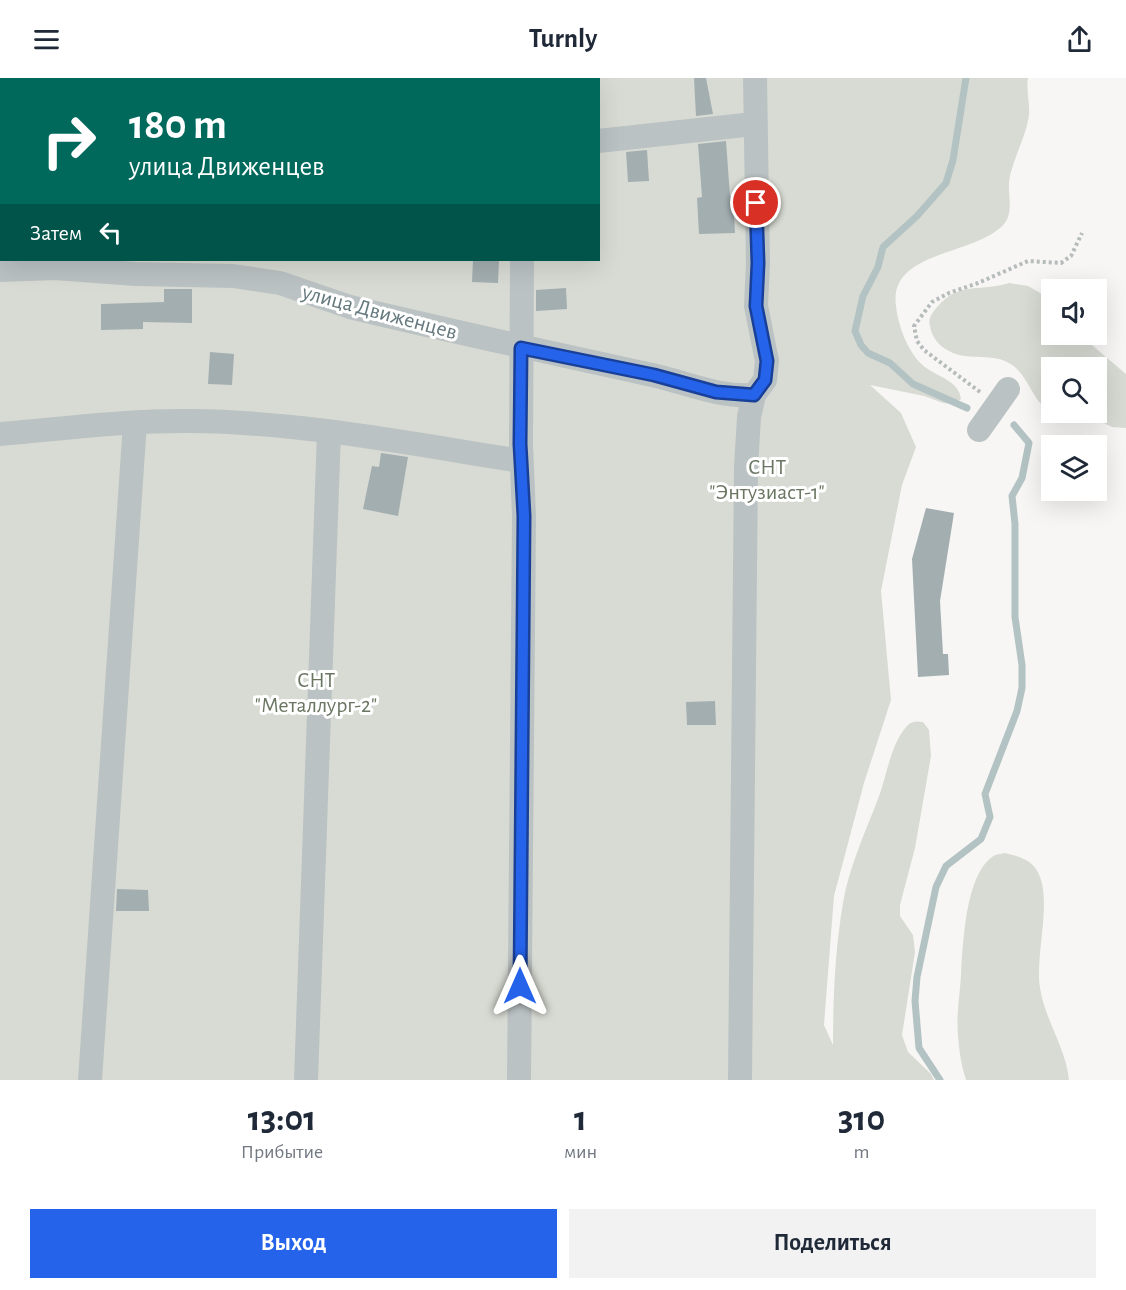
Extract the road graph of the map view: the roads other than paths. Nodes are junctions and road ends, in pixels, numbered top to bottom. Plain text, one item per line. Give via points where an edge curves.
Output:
1 (755, 78) edge
2 (754, 124) junction
3 (600, 141) edge
4 (522, 261) edge
5 (58, 264) edge
6 (0, 270) edge
7 (521, 348) junction
8 (754, 395) junction
9 (1003, 396) road end
10 (135, 423) junction
11 (979, 430) dead end
12 (329, 432) junction
13 (0, 434) edge
14 (521, 461) junction
15 (90, 1080) edge
16 (306, 1080) edge
17 (519, 1080) edge
18 (740, 1080) edge

1 - 2 street
2 - 3 street
2 - 8 street via 756,306 767,361 765,380
4 - 7 street
5 - 6 street, улица Движенцев
5 - 7 street, улица Движенцев via 135,274 257,279 350,307
7 - 8 street, улица Движенцев via 725,393
7 - 14 street
8 - 18 street via 748,432 744,535
9 - 11 street
10 - 12 street via 258,424
10 - 13 street
10 - 15 street
12 - 14 street
12 - 16 street
14 - 17 street via 524,516

